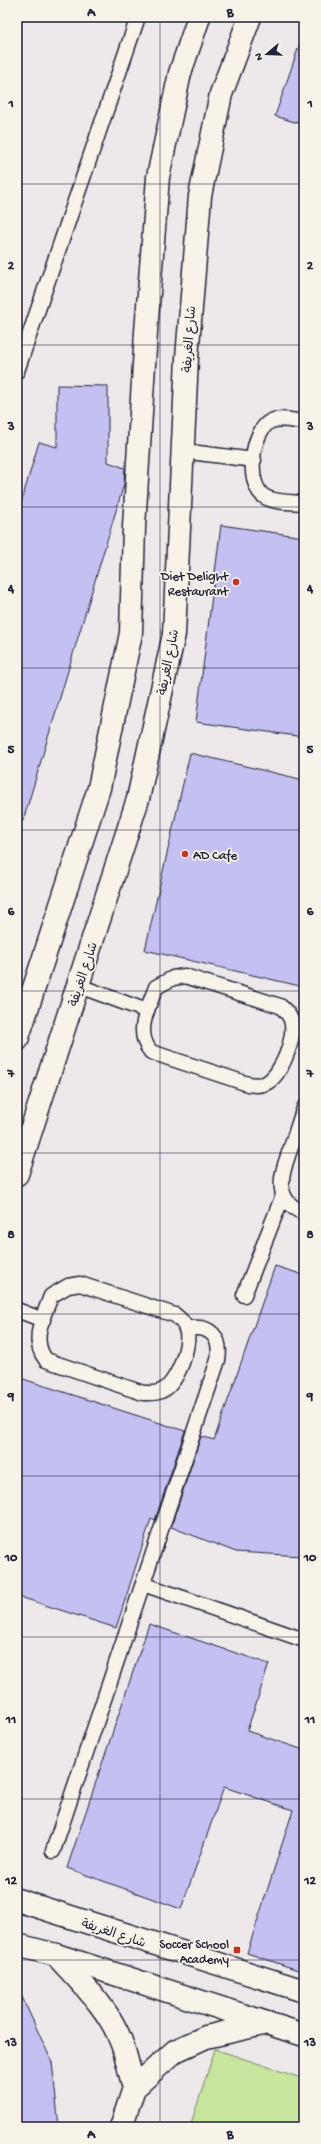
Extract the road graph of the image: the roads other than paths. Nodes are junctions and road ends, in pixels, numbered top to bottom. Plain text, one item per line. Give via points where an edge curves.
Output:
1 (138, 17) edge
2 (199, 17) edge
3 (250, 17) edge
4 (17, 371) edge
5 (304, 422) edge
6 (182, 451) junction
7 (254, 460) junction
8 (304, 503) edge
9 (79, 986) junction
10 (147, 1012) junction
11 (298, 1023) edge
12 (17, 1040) edge
13 (304, 1108) edge
14 (17, 1174) edge
15 (283, 1195) junction
16 (304, 1213) edge
17 (244, 1295) dead end
18 (17, 1310) edge
19 (43, 1320) junction
20 (187, 1329) junction
21 (143, 1584) junction
22 (304, 1640) edge
23 (53, 1851) dead end
24 (17, 1900) edge
25 (17, 1945) edge
26 (56, 1956) junction
27 (304, 1991) edge
28 (267, 2023) junction
29 (304, 2035) edge
30 (134, 2088) junction
31 (121, 2127) edge

1 - 4 lane
2 - 12 street via 180,73 158,177 134,527 131,633 99,788
3 - 6 street, شارع الغريفة via 221,94 200,196 186,358
5 - 7 lane via 279,419 264,426 256,441
6 - 7 lane
6 - 9 street, شارع الغريفة via 174,634 138,799
7 - 8 lane via 254,482 258,491 273,500
9 - 10 lane
9 - 14 street, شارع الغريفة
10 - 11 lane via 156,987 173,978 185,976 280,1006
10 - 11 lane via 142,1038 151,1052 258,1085 274,1077 284,1061 292,1030
13 - 15 lane via 281,1176
15 - 16 lane via 288,1202
15 - 17 lane
18 - 19 lane
19 - 20 lane via 51,1296 68,1286 80,1284 175,1315
19 - 20 lane via 37,1339 41,1354 46,1360 143,1393 153,1394 170,1386 179,1369 188,1338
20 - 21 lane via 203,1328 211,1332 220,1350
21 - 22 lane
21 - 23 lane
24 - 27 street, شارع الغريفة
25 - 26 street
26 - 28 street
26 - 30 street via 108,2018 121,2043
28 - 29 street
28 - 30 street via 206,2037 175,2051
30 - 31 street

